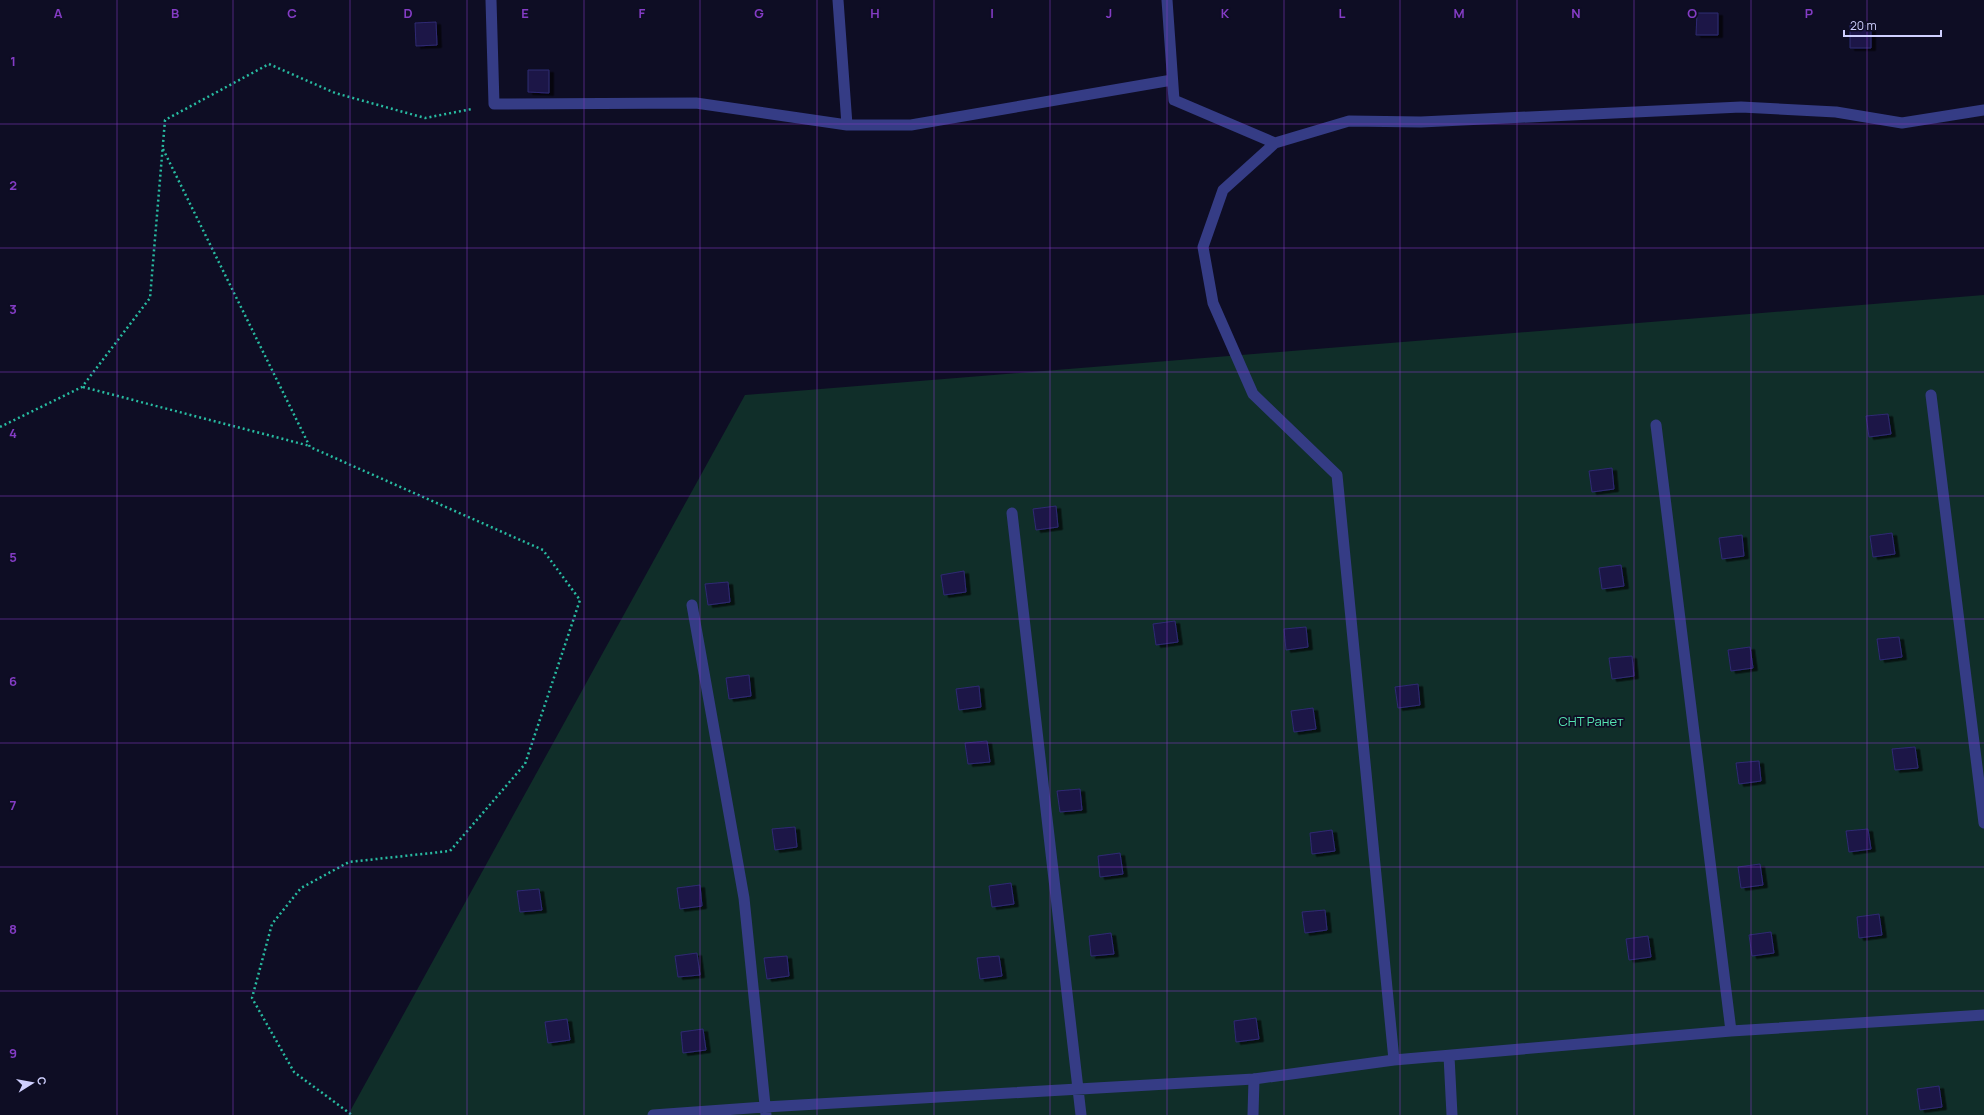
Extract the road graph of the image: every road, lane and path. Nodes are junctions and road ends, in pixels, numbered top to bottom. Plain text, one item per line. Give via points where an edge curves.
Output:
1 (491, 0) edge
2 (838, 0) edge
3 (1167, 0) edge
4 (1172, 80) junction
5 (494, 104) junction
6 (1984, 110) edge
7 (847, 125) junction
8 (1275, 143) junction
9 (163, 150) junction
10 (82, 387) junction
11 (1931, 395) dead end
12 (1656, 426) dead end
13 (0, 427) edge
14 (310, 447) junction
15 (1012, 513) dead end
16 (692, 605) dead end
17 (1984, 823) edge
18 (1984, 1015) edge
19 (1731, 1031) junction
20 (1449, 1056) junction
21 (1394, 1060) junction
22 (1254, 1079) junction
23 (1077, 1090) junction
24 (765, 1111) edge
25 (352, 1115) edge
26 (653, 1115) edge
27 (1081, 1115) edge
28 (1253, 1115) edge
29 (1452, 1115) edge

1 - 5 street
2 - 7 street
3 - 4 street
4 - 7 street via 911,125
4 - 8 street via 1174,100
5 - 7 street via 696,103
5 - 9 path via 425,118 336,93 269,64 165,120
6 - 8 street via 1902,123 1836,112 1741,107 1421,122 1349,121
8 - 21 street via 1223,190 1203,247 1213,303 1253,394 1337,475
9 - 10 path via 150,298
9 - 14 path
10 - 13 path
10 - 14 path
11 - 17 street
12 - 19 street
14 - 25 path via 543,550 580,600 525,764 450,851 349,862 301,888 272,924 252,998 294,1072
15 - 23 street
16 - 24 street via 744,898
18 - 19 street
19 - 20 street
20 - 21 street
20 - 29 street
21 - 22 street
22 - 23 street
22 - 28 street
23 - 24 street
23 - 27 street
24 - 26 street

